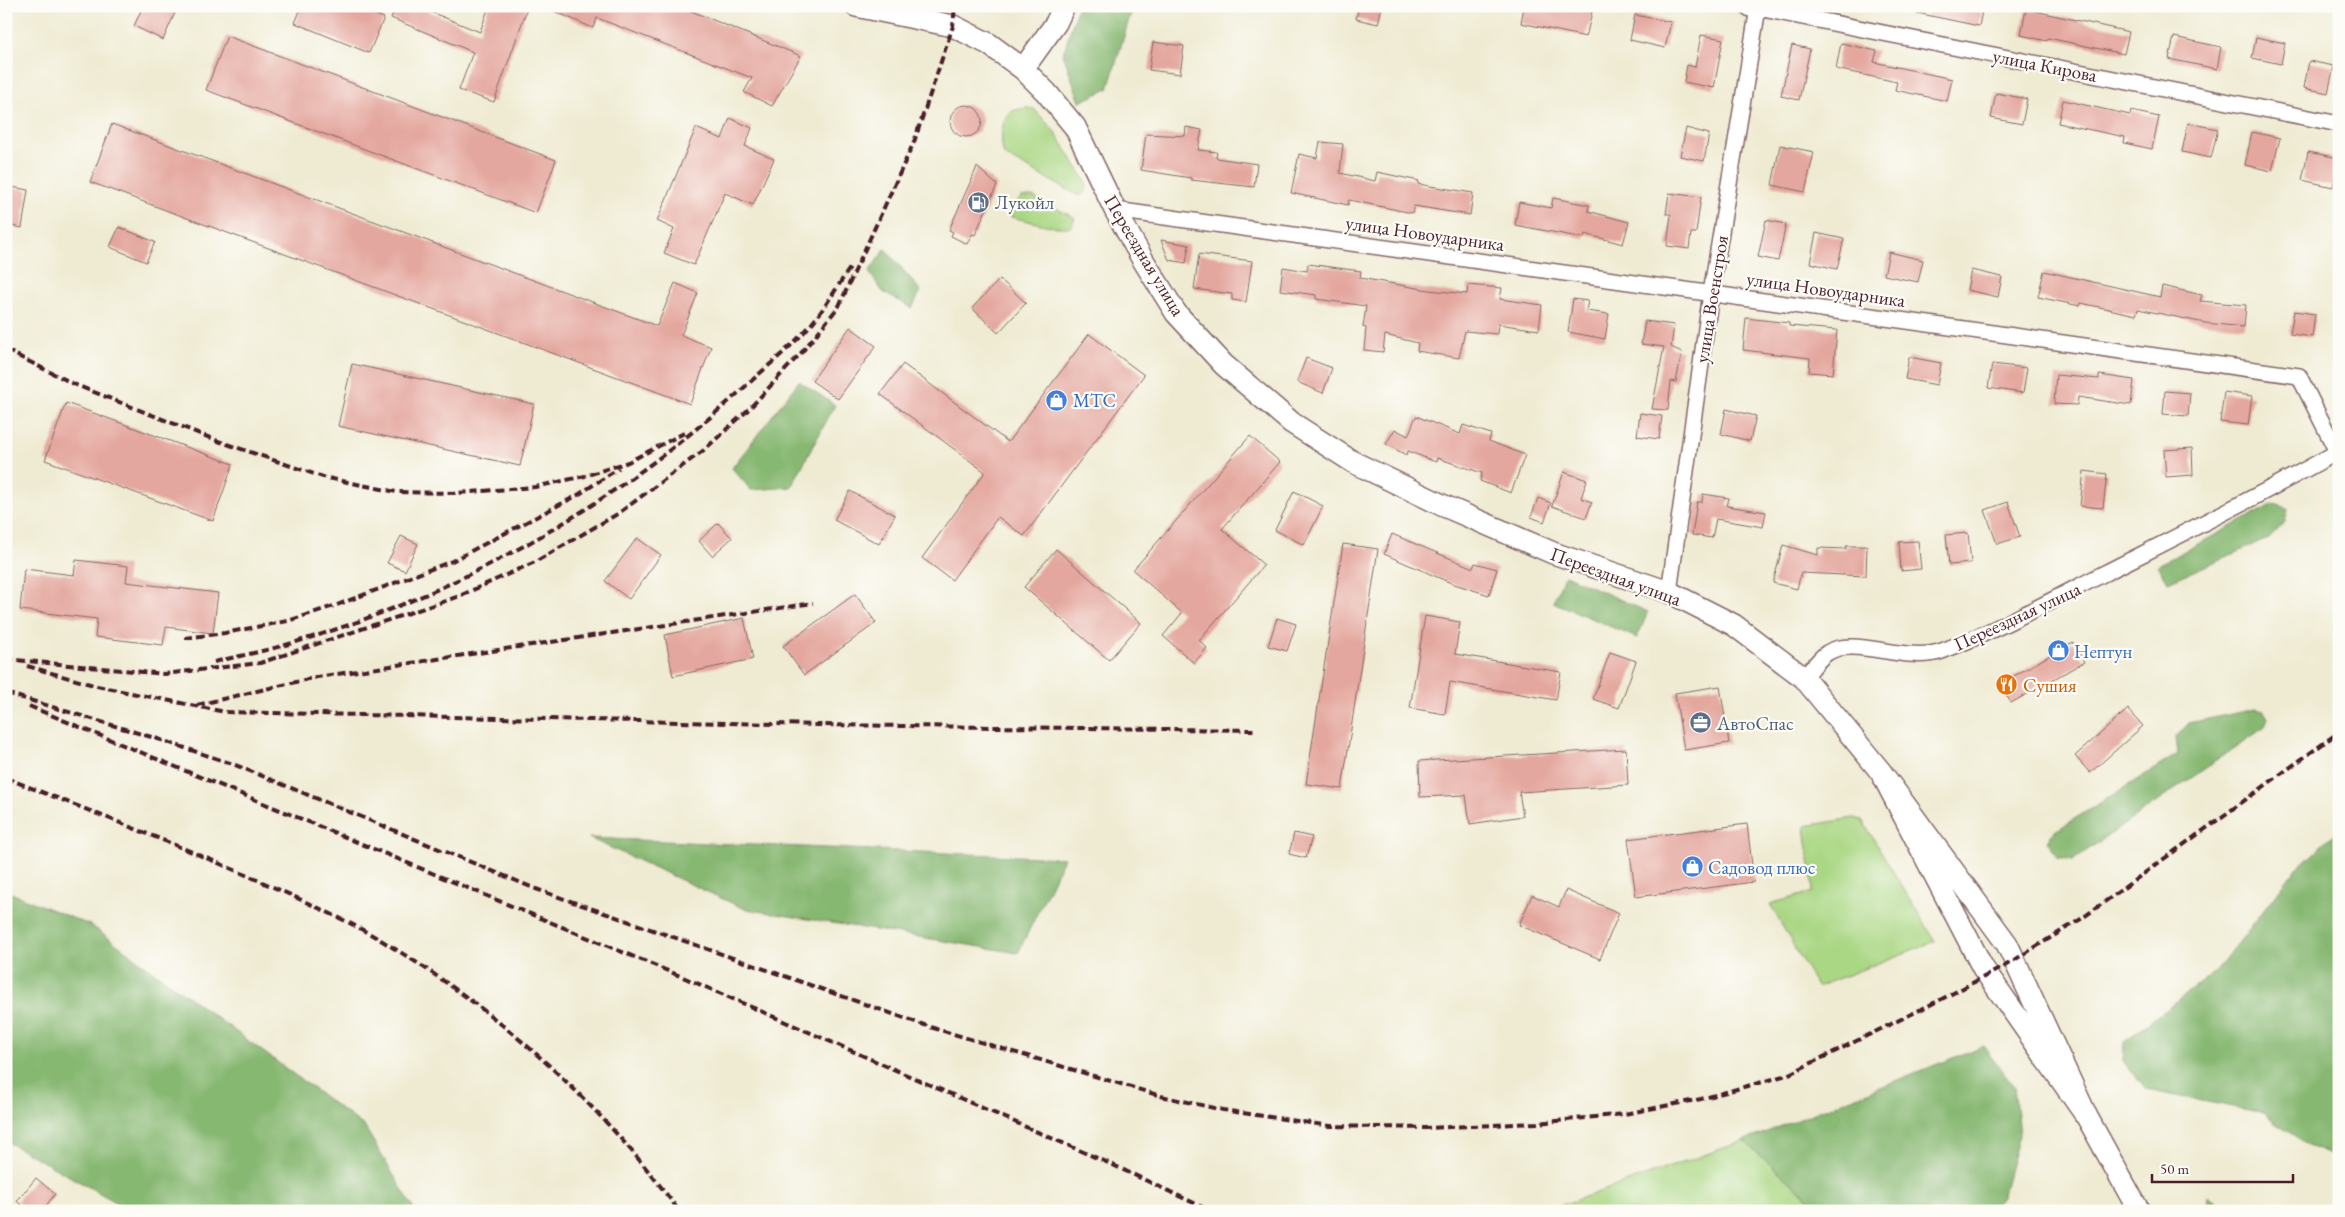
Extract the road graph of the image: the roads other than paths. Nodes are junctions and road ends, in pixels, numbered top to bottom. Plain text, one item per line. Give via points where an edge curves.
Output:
1 (856, 6) edge
2 (1064, 6) edge
3 (1756, 7) edge
4 (1023, 69) junction
5 (2339, 124) edge
6 (1115, 210) junction
7 (1711, 293) junction
8 (2338, 452) edge
9 (1669, 592) junction
10 (1804, 678) junction
11 (1881, 772) junction
12 (2087, 1117) junction
13 (2139, 1211) edge

1 - 4 street, Переездная улица via 952,26 989,44
2 - 4 street
3 - 5 street, улица Кирова
3 - 7 street, улица Военстроя
4 - 6 street, Переездная улица via 1075,127
6 - 7 street, улица Новоударника
6 - 9 street, Переездная улица via 1176,313 1224,365 1292,423 1353,462 1442,505 1553,553
7 - 8 street, улица Новоударника via 2298,376
7 - 9 street, улица Военстроя
8 - 10 street, Переездная улица via 2251,500 1941,652 1921,656 1842,646 1827,653
9 - 10 street, Переездная улица via 1734,625
10 - 11 street
11 - 12 street via 1984,968
11 - 12 street via 2007,944
12 - 13 street

